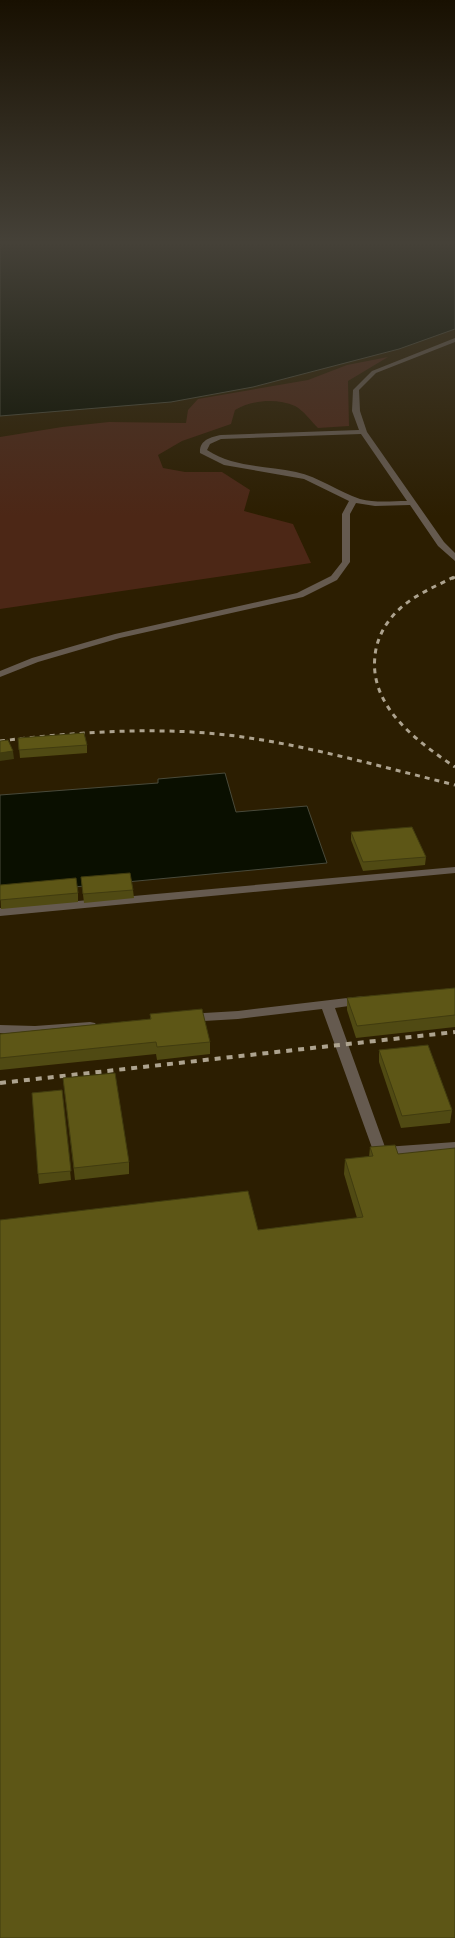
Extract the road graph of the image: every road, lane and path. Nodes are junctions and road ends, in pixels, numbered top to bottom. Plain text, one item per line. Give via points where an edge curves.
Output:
1 (455, 340) edge
2 (363, 432) junction
3 (354, 499) junction
4 (413, 503) junction
5 (455, 543) edge
6 (441, 544) junction
7 (455, 558) edge
8 (0, 674) edge
9 (455, 870) edge
10 (0, 912) edge
11 (376, 998) edge
12 (327, 1004) junction
13 (170, 1020) edge
14 (103, 1025) edge
15 (0, 1029) edge
16 (455, 1147) edge

1 - 2 lane via 374,372 356,390 356,411
2 - 3 lane via 221,437 209,440 204,446 204,451 213,458 307,478
2 - 4 lane
3 - 4 lane
3 - 8 lane via 346,514 346,562 334,578 300,595 118,636 35,660
4 - 6 lane
5 - 6 lane
6 - 7 lane
9 - 10 lane
11 - 12 lane
12 - 13 lane
12 - 16 lane via 380,1152
14 - 15 lane

